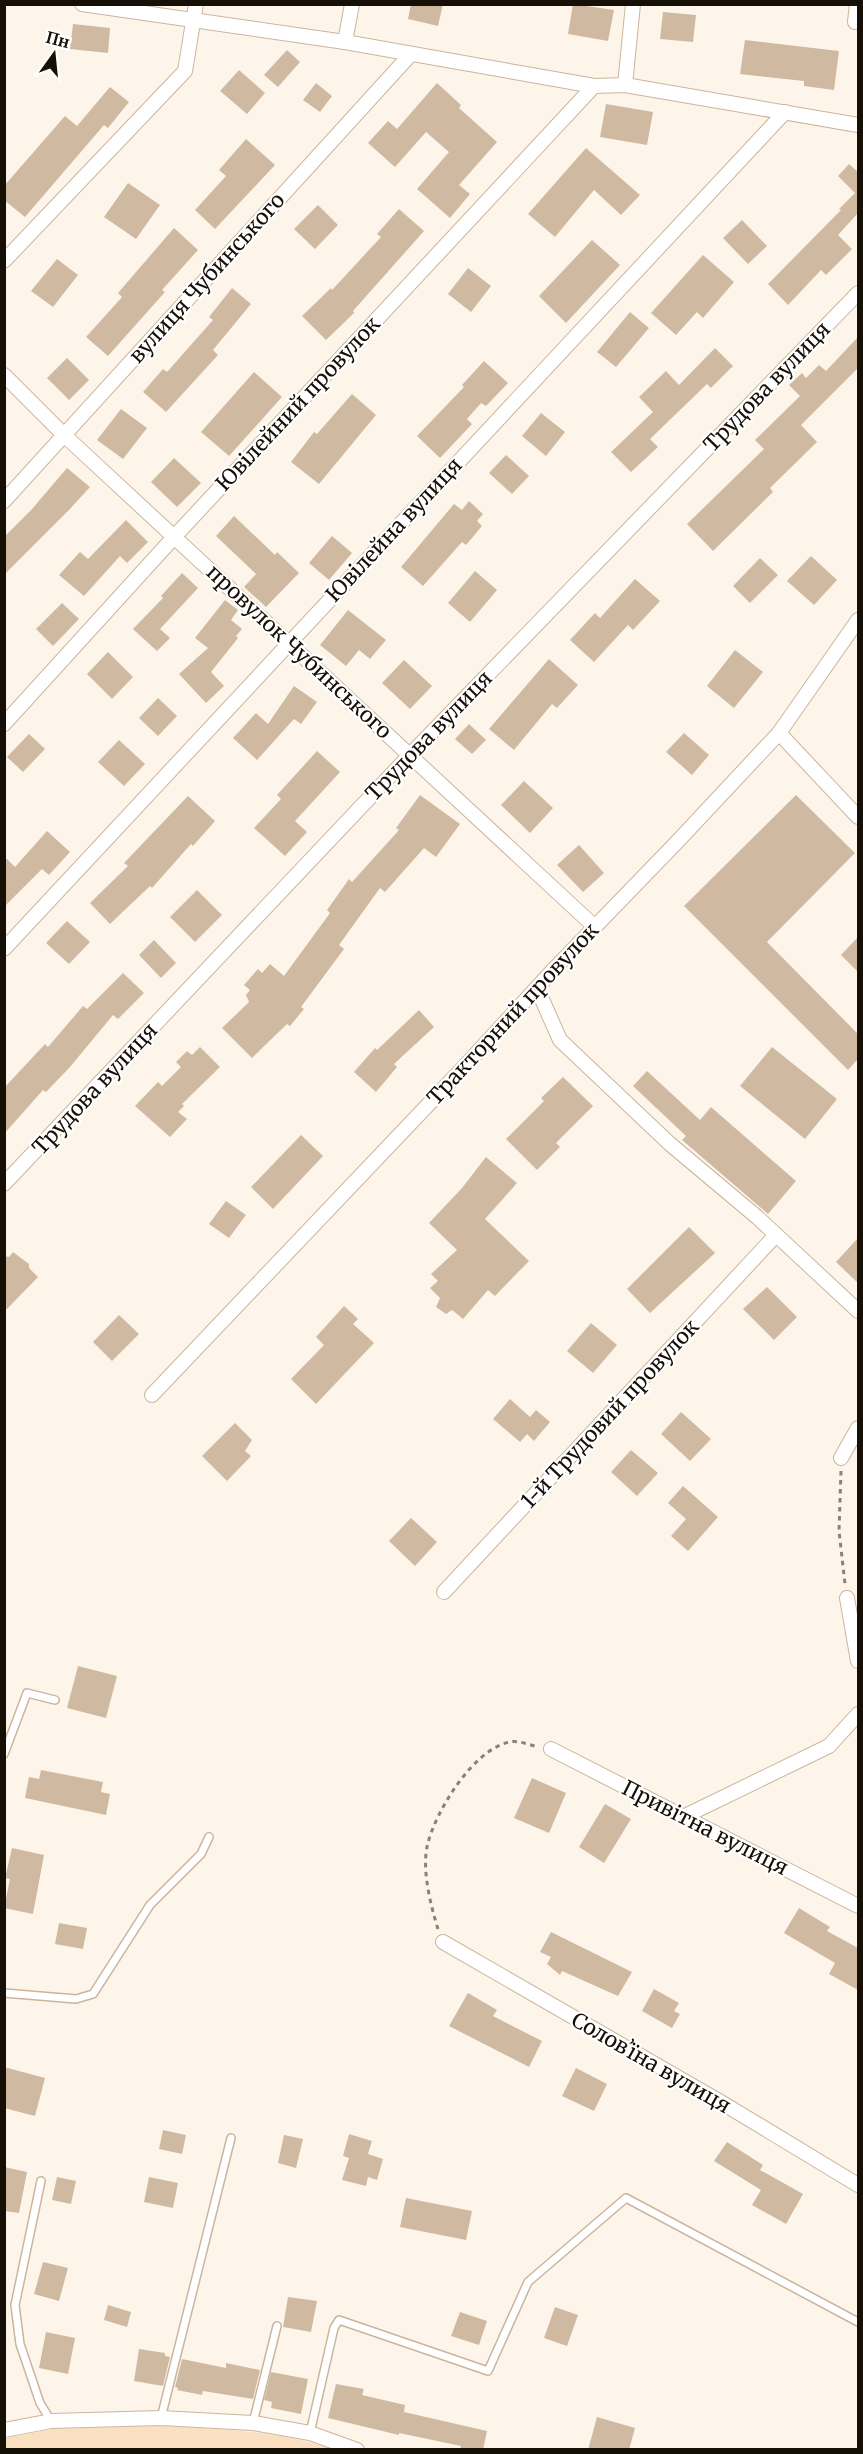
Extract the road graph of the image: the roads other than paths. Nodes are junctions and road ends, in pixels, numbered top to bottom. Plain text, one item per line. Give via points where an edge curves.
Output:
1 (82, 4) edge
2 (196, 4) edge
3 (352, 4) edge
4 (633, 4) edge
5 (857, 4) edge
6 (193, 21) junction
7 (855, 22) dead end
8 (345, 42) junction
9 (410, 55) junction
10 (625, 85) junction
11 (594, 86) junction
12 (785, 112) junction
13 (858, 125) edge
14 (4, 261) edge
15 (858, 293) edge
16 (4, 375) edge
17 (63, 435) junction
18 (4, 501) edge
19 (175, 536) junction
20 (858, 620) edge
21 (289, 642) junction
22 (4, 724) edge
23 (779, 733) junction
24 (409, 756) junction
25 (858, 817) edge
26 (595, 927) junction
27 (4, 949) edge
28 (537, 988) junction
29 (4, 1184) edge
30 (776, 1235) junction
31 (858, 1311) edge
32 (152, 1395) dead end
33 (858, 1428) edge
34 (842, 1458) road end
35 (444, 1592) dead end
36 (847, 1598) road end
37 (858, 1661) edge
38 (55, 1700) dead end
39 (858, 1714) edge
40 (551, 1749) road end
41 (4, 1754) edge
42 (685, 1816) junction
43 (209, 1837) dead end
44 (858, 1906) edge
45 (443, 1942) road end
46 (4, 1993) edge
47 (231, 2138) dead end
48 (41, 2181) dead end
49 (858, 2185) edge
50 (858, 2322) edge
51 (277, 2326) dead end
52 (161, 2418) junction
53 (51, 2421) junction
54 (253, 2423) junction
55 (4, 2430) edge
56 (310, 2433) junction
57 (357, 2450) edge

1 - 6 street
2 - 6 street
3 - 8 street
4 - 10 street
5 - 7 street
6 - 8 street
6 - 14 street via 184,71
8 - 9 street
9 - 11 street
9 - 17 street, вулиця Чубинського
10 - 11 street
10 - 12 street
11 - 19 street, Ювілейний провулок
12 - 13 street
12 - 21 street, Ювілейна вулиця
15 - 24 street, Трудова вулиця
16 - 17 street, провулок Чубинського
17 - 18 street, вулиця Чубинського
17 - 19 street, провулок Чубинського
19 - 21 street, провулок Чубинського
19 - 22 street, Ювілейний провулок
20 - 23 street, Тракторний провулок
21 - 24 street, провулок Чубинського
21 - 27 street, Ювілейна вулиця
23 - 25 street
23 - 26 street, Тракторний провулок
24 - 26 street, провулок Чубинського
24 - 29 street, Трудова вулиця
26 - 28 street, Тракторний провулок
28 - 30 street via 560,1040 670,1144
28 - 32 street, Тракторний провулок
30 - 31 street
30 - 35 street, 1-й Трудовий провулок
33 - 34 street
36 - 37 street
38 - 41 lane via 27,1694
39 - 42 street via 829,1746
40 - 42 street, Привітна вулиця
42 - 44 street, Привітна вулиця
43 - 46 lane via 201,1854 150,1905 93,1994 76,1999
45 - 49 street, Соловʼїна вулиця
47 - 52 lane
48 - 53 lane via 15,2305 20,2344 40,2403
50 - 56 lane via 626,2198 528,2282 488,2371 339,2320
51 - 54 lane
52 - 53 street
52 - 54 street
53 - 55 street
54 - 56 street
56 - 57 street

